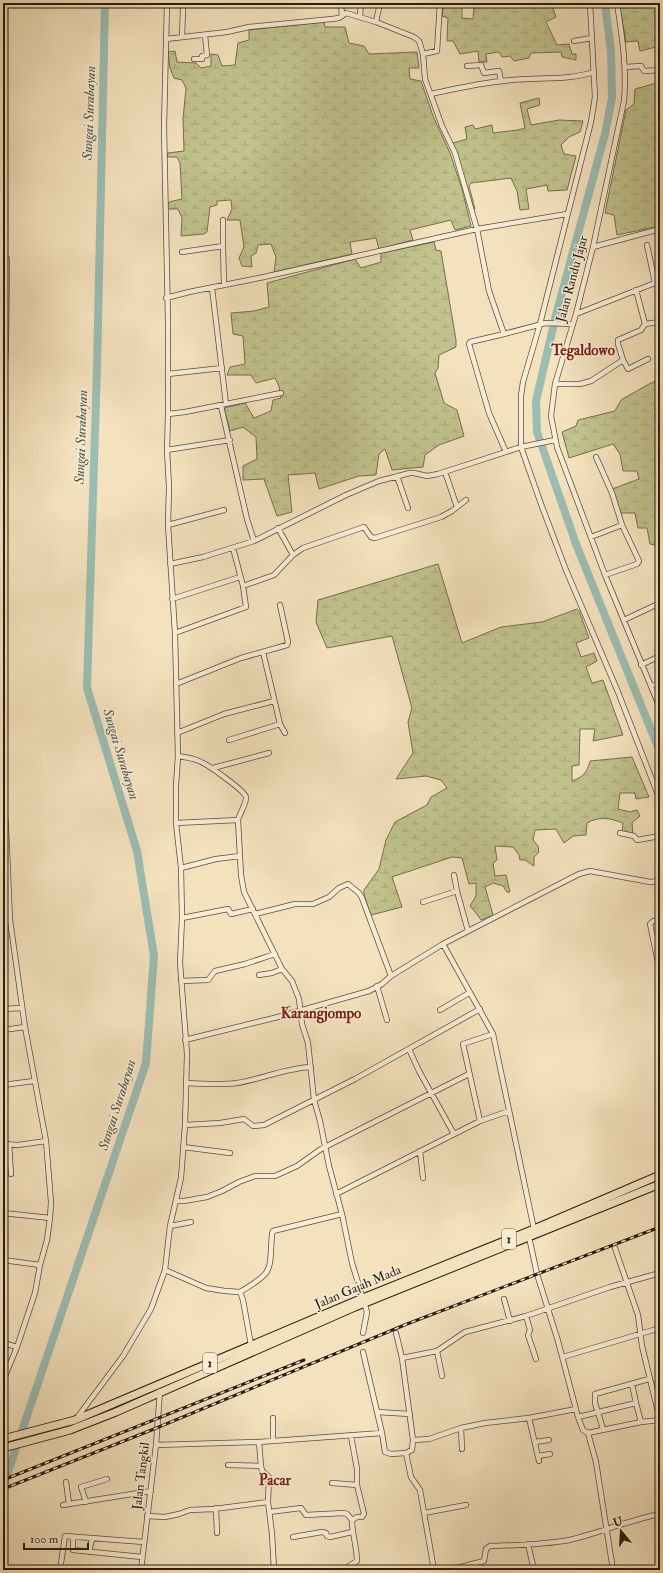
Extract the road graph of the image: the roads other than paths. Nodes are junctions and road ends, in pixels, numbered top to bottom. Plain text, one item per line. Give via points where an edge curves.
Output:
1 (167, 3) edge
2 (341, 3) edge
3 (361, 3) edge
4 (380, 3) edge
5 (440, 3) edge
6 (590, 3) edge
7 (617, 3) edge
8 (183, 9) dead end
9 (342, 16) junction
10 (360, 16) junction
11 (376, 22) junction
12 (205, 35) junction
13 (182, 37) junction
14 (592, 38) junction
15 (166, 39) junction
16 (574, 41) dead end
17 (423, 54) junction
18 (194, 59) dead end
19 (467, 66) dead end
20 (628, 67) junction
21 (660, 70) edge
22 (594, 72) junction
23 (501, 81) junction
24 (431, 94) junction
25 (567, 214) junction
26 (223, 220) dead end
27 (477, 228) junction
28 (660, 229) edge
29 (647, 245) dead end
30 (223, 246) junction
31 (593, 247) junction
32 (182, 252) dead end
33 (7, 259) dead end
34 (658, 282) edge
35 (224, 286) junction
36 (212, 288) junction
37 (636, 290) junction
38 (168, 298) junction
39 (576, 314) junction
40 (660, 322) edge
41 (540, 324) junction
42 (572, 324) junction
43 (645, 324) junction
44 (504, 334) junction
45 (648, 359) dead end
46 (623, 360) junction
47 (222, 368) junction
48 (168, 374) junction
49 (554, 384) junction
50 (281, 393) dead end
51 (3, 403) edge
52 (223, 405) junction
53 (168, 414) junction
54 (230, 440) junction
55 (553, 441) junction
56 (524, 446) junction
57 (169, 450) junction
58 (506, 452) junction
59 (596, 457) dead end
60 (445, 472) junction
61 (397, 476) junction
62 (466, 500) dead end
63 (457, 507) junction
64 (408, 508) dead end
65 (224, 510) dead end
66 (170, 524) junction
67 (622, 525) junction
68 (278, 528) junction
69 (593, 536) junction
70 (254, 541) junction
71 (233, 548) junction
72 (293, 555) junction
73 (172, 564) junction
74 (608, 574) junction
75 (240, 577) junction
76 (243, 586) junction
77 (174, 598) junction
78 (660, 603) edge
79 (280, 605) dead end
80 (627, 619) junction
81 (177, 632) junction
82 (263, 652) junction
83 (660, 656) edge
84 (645, 663) junction
85 (176, 684) junction
86 (656, 685) edge
87 (274, 701) junction
88 (660, 708) edge
89 (280, 724) junction
90 (177, 733) junction
91 (285, 733) dead end
92 (229, 740) dead end
93 (269, 753) dead end
94 (178, 756) junction
95 (213, 768) junction
96 (3, 796) edge
97 (660, 800) edge
98 (238, 820) junction
99 (176, 822) junction
100 (620, 833) dead end
101 (660, 836) edge
102 (5, 855) edge
103 (240, 856) junction
104 (181, 868) junction
105 (454, 874) dead end
106 (660, 881) edge
107 (457, 891) junction
108 (423, 902) dead end
109 (255, 912) junction
110 (182, 918) junction
111 (10, 920) junction
112 (660, 921) edge
113 (3, 922) edge
114 (468, 931) junction
115 (443, 944) junction
116 (275, 954) junction
117 (282, 969) junction
118 (660, 972) edge
119 (259, 975) dead end
120 (391, 976) junction
121 (181, 981) junction
122 (377, 986) junction
123 (469, 993) junction
124 (22, 1008) junction
125 (3, 1009) edge
126 (480, 1009) junction
127 (299, 1010) junction
128 (440, 1010) dead end
129 (387, 1020) dead end
130 (25, 1027) junction
131 (3, 1030) edge
132 (493, 1034) junction
133 (186, 1040) junction
134 (409, 1049) junction
135 (309, 1067) junction
136 (469, 1074) junction
137 (34, 1080) junction
138 (187, 1083) junction
139 (3, 1084) edge
140 (432, 1093) junction
141 (312, 1101) junction
142 (509, 1111) junction
143 (480, 1121) junction
144 (185, 1125) junction
145 (454, 1134) junction
146 (46, 1141) junction
147 (3, 1144) edge
148 (9, 1144) junction
149 (183, 1147) junction
150 (322, 1149) junction
151 (420, 1151) junction
152 (230, 1153) dead end
153 (11, 1174) dead end
154 (660, 1176) edge
155 (423, 1178) dead end
156 (660, 1184) edge
157 (336, 1194) junction
158 (176, 1201) junction
159 (3, 1214) edge
160 (339, 1215) junction
161 (50, 1218) junction
162 (191, 1222) dead end
163 (170, 1226) junction
164 (534, 1229) junction
165 (529, 1237) junction
166 (615, 1248) dead end
167 (3, 1260) edge
168 (40, 1266) junction
169 (165, 1270) junction
170 (660, 1274) edge
171 (627, 1282) junction
172 (240, 1292) junction
173 (504, 1298) dead end
174 (359, 1302) junction
175 (549, 1308) junction
176 (526, 1316) junction
177 (510, 1321) junction
178 (660, 1328) edge
179 (363, 1333) dead end
180 (396, 1333) dead end
181 (640, 1334) junction
182 (3, 1343) edge
183 (251, 1346) junction
184 (17, 1347) junction
185 (438, 1351) junction
186 (363, 1352) dead end
187 (563, 1357) junction
188 (402, 1358) junction
189 (536, 1359) dead end
190 (442, 1376) dead end
191 (649, 1379) junction
192 (3, 1381) edge
193 (160, 1384) junction
194 (632, 1384) junction
195 (160, 1392) junction
196 (636, 1403) junction
197 (576, 1409) junction
198 (376, 1412) junction
199 (598, 1412) junction
200 (410, 1414) junction
201 (578, 1417) junction
202 (273, 1418) dead end
203 (529, 1418) junction
204 (75, 1420) junction
205 (660, 1420) edge
206 (640, 1422) junction
207 (68, 1426) junction
208 (461, 1428) junction
209 (603, 1430) junction
210 (379, 1433) junction
211 (588, 1434) junction
212 (351, 1436) junction
213 (3, 1440) edge
214 (273, 1440) junction
215 (413, 1440) junction
216 (549, 1440) dead end
217 (259, 1442) junction
218 (535, 1442) junction
219 (156, 1444) junction
220 (3, 1448) edge
221 (462, 1449) dead end
222 (406, 1453) junction
223 (550, 1454) dead end
224 (228, 1465) dead end
225 (261, 1466) junction
226 (106, 1480) dead end
227 (66, 1482) dead end
228 (332, 1483) dead end
229 (357, 1485) junction
230 (151, 1491) junction
231 (86, 1502) junction
232 (268, 1502) junction
233 (69, 1504) junction
234 (63, 1505) dead end
235 (466, 1505) dead end
236 (216, 1508) junction
237 (269, 1512) junction
238 (424, 1512) junction
239 (660, 1514) edge
240 (147, 1516) junction
241 (352, 1520) junction
242 (606, 1528) junction
243 (352, 1532) junction
244 (217, 1533) dead end
245 (293, 1537) dead end
246 (73, 1538) junction
247 (92, 1539) junction
248 (144, 1542) junction
249 (528, 1544) junction
250 (90, 1552) junction
251 (142, 1557) junction
252 (60, 1570) edge
253 (141, 1570) edge
254 (276, 1570) edge
255 (295, 1570) edge
256 (347, 1570) edge
257 (434, 1570) edge
258 (449, 1570) edge
259 (534, 1570) edge
260 (613, 1570) edge

1 - 15 street
2 - 9 street
3 - 10 street
4 - 11 street
5 - 17 street via 437,51
6 - 14 street
7 - 20 street, Jalan Randu Jajar
8 - 13 street
9 - 10 street via 347,13
9 - 12 street
10 - 11 street
11 - 17 street via 414,37 419,41
12 - 13 street
12 - 18 street via 207,56
13 - 15 street
14 - 16 street
14 - 22 street
15 - 38 street via 164,127
17 - 24 street via 424,74
19 - 23 street via 481,65 484,73 498,71
20 - 21 street via 641,66 644,71
20 - 31 street, Jalan Randu Jajar via 624,101
22 - 23 street via 566,78
22 - 25 street via 595,97 591,122
23 - 24 street
24 - 27 street via 455,153
25 - 27 street
25 - 41 street
26 - 30 street
27 - 35 street
27 - 44 street via 489,291
28 - 31 street
29 - 34 street
30 - 32 street
30 - 35 street
31 - 39 street, Jalan Randu Jajar
33 - 51 street
34 - 37 street
35 - 36 street
36 - 38 street
36 - 47 street
37 - 39 street
37 - 43 street
38 - 48 street
39 - 42 street, Jalan Randu Jajar
40 - 43 street
41 - 42 street
41 - 44 street
41 - 56 street via 521,396
42 - 49 street, Jalan Randu Jajar
43 - 46 street via 641,330 618,341
44 - 58 street via 469,344 489,413
45 - 46 street via 628,369
46 - 49 street via 590,381 580,384
47 - 48 street
47 - 52 street
48 - 53 street
49 - 55 street, Jalan Randu Jajar via 551,416
50 - 52 street
52 - 53 street
52 - 54 street
53 - 57 street
54 - 57 street
54 - 70 street
55 - 56 street
55 - 69 street, Jalan Randu Jajar
56 - 58 street
56 - 97 street via 541,504 566,570
57 - 66 street
58 - 60 street
59 - 67 street via 612,493
60 - 61 street via 430,476 414,473
60 - 63 street
61 - 64 street
61 - 68 street via 346,495
62 - 63 street
63 - 72 street via 441,517 375,538 371,537 364,527 303,548
65 - 66 street
66 - 73 street
67 - 69 street
67 - 74 street via 639,562
68 - 70 street
68 - 72 street
69 - 74 street, Jalan Randu Jajar
70 - 71 street
71 - 73 street
71 - 75 street
72 - 76 street via 274,575
73 - 77 street
74 - 80 street, Jalan Randu Jajar
75 - 76 street
75 - 77 street
76 - 81 street via 246,607
77 - 81 street
78 - 80 street
79 - 82 street via 287,644
80 - 84 street, Jalan Randu Jajar
81 - 85 street
82 - 85 street
82 - 87 street
83 - 84 street
84 - 86 street, Jalan Randu Jajar
85 - 90 street
86 - 88 street, Jalan Randu Jajar
87 - 89 street
87 - 90 street via 224,714
89 - 91 street
89 - 92 street
90 - 94 street
93 - 95 street
94 - 95 street via 199,760
94 - 99 street
95 - 98 street via 245,794 246,803 240,811
96 - 102 street
98 - 99 street
98 - 103 street
99 - 104 street
100 - 101 street via 634,836 637,840
102 - 111 street
103 - 104 street
103 - 109 street via 244,892
104 - 110 street
105 - 107 street
106 - 114 street via 650,882 583,872
107 - 108 street
107 - 114 street
109 - 110 street via 231,914 228,909
109 - 116 street
109 - 120 street via 295,904 313,904 348,884 362,898
110 - 121 street
111 - 113 street
111 - 124 street
112 - 118 street via 651,922 650,927
114 - 115 street
115 - 120 street
115 - 123 street
116 - 117 street
116 - 121 street via 214,971 208,980
117 - 119 street
117 - 127 street via 297,991
120 - 122 street
121 - 133 street
122 - 127 street via 369,991
122 - 129 street
123 - 126 street
123 - 128 street
124 - 125 street
124 - 130 street
126 - 132 street
126 - 134 street
127 - 133 street
127 - 135 street via 308,1043
130 - 131 street
130 - 137 street
132 - 136 street via 463,1044
132 - 142 street
133 - 138 street
134 - 140 street
134 - 141 street
135 - 138 street via 237,1083
135 - 141 street
136 - 140 street
136 - 143 street
137 - 139 street
137 - 146 street
138 - 144 street
140 - 145 street
140 - 150 street
141 - 144 street via 264,1125 253,1126 244,1119
141 - 150 street via 320,1121
142 - 143 street
142 - 164 street
143 - 145 street
144 - 149 street
145 - 151 street
146 - 148 street
146 - 161 street
147 - 148 street
148 - 153 street
149 - 152 street
149 - 158 street via 181,1178
150 - 157 street
150 - 158 street via 297,1166 275,1176 255,1176 207,1197
151 - 155 street
151 - 157 street
154 - 164 highway, Jalan Gajah Mada / 1
156 - 165 highway, Jalan Gajah Mada / 1
157 - 160 street
158 - 163 street
159 - 161 street
160 - 172 street via 273,1231 269,1268 261,1279
160 - 174 street
161 - 168 street
162 - 163 street
163 - 169 street
164 - 174 highway, Jalan Gajah Mada / 1
165 - 174 highway, Jalan Gajah Mada / 1
165 - 175 street via 537,1274
166 - 171 street
167 - 168 street
168 - 184 street via 35,1293
169 - 172 street via 206,1288
169 - 204 street via 151,1309 138,1331 123,1356
170 - 171 street
171 - 175 street
171 - 181 street via 640,1324
172 - 183 street
173 - 177 street
174 - 179 street via 367,1312
174 - 183 highway, Jalan Gajah Mada / 1
174 - 195 highway, Jalan Gajah Mada / 1
175 - 176 street
175 - 187 street
176 - 177 street
176 - 189 street via 530,1330 528,1335
177 - 185 street via 465,1332
178 - 181 street
180 - 188 street
181 - 187 street
181 - 191 street
182 - 184 street
183 - 193 highway, Jalan Gajah Mada / 1
184 - 192 street
185 - 188 street
185 - 190 street
186 - 198 street
187 - 197 street
188 - 200 street
191 - 194 street
191 - 205 street
193 - 195 street, Jalan Tangkil
193 - 204 highway, Jalan Gajah Mada / 1
194 - 196 street
194 - 199 street via 595,1394
195 - 207 highway, Jalan Gajah Mada / 1
195 - 219 street, Jalan Tangkil
196 - 199 street
196 - 206 street
197 - 201 street
197 - 203 street
198 - 200 street
198 - 210 street
199 - 201 street
199 - 209 street
200 - 215 street
201 - 211 street via 583,1430
202 - 214 street
203 - 208 street
203 - 218 street
204 - 207 highway, Jalan Gajah Mada / 1
205 - 206 street
206 - 209 street
207 - 213 highway, 1
207 - 220 highway, 1
208 - 215 street via 429,1439
208 - 221 street
209 - 211 street
210 - 212 street
210 - 222 street via 385,1452
211 - 242 street via 596,1462
212 - 214 street
212 - 229 street via 358,1475
214 - 217 street
215 - 222 street via 412,1450
216 - 218 street
217 - 219 street
217 - 225 street
218 - 223 street via 538,1458
219 - 230 street, Jalan Tangkil
222 - 238 street via 411,1478 420,1490
224 - 225 street
225 - 232 street via 262,1471 269,1477
226 - 231 street via 81,1487
227 - 233 street
228 - 229 street
229 - 241 street via 364,1514
230 - 231 street
230 - 240 street, Jalan Tangkil
231 - 233 street
232 - 236 street
232 - 237 street
233 - 234 street
235 - 238 street
236 - 240 street via 190,1510 165,1517
236 - 244 street
237 - 241 street via 301,1508 306,1515 346,1513
237 - 254 street
238 - 257 street
239 - 242 street
240 - 248 street, Jalan Tangkil
241 - 243 street
242 - 249 street via 570,1540
242 - 260 street
243 - 245 street via 330,1537 322,1532
243 - 256 street via 357,1561
246 - 247 street
246 - 250 street via 73,1550
246 - 252 street via 64,1537
247 - 248 street
247 - 250 street
248 - 251 street, Jalan Tangkil
249 - 258 street via 490,1546 486,1549 484,1560
249 - 259 street
250 - 251 street
251 - 253 street, Jalan Tangkil
254 - 255 street

